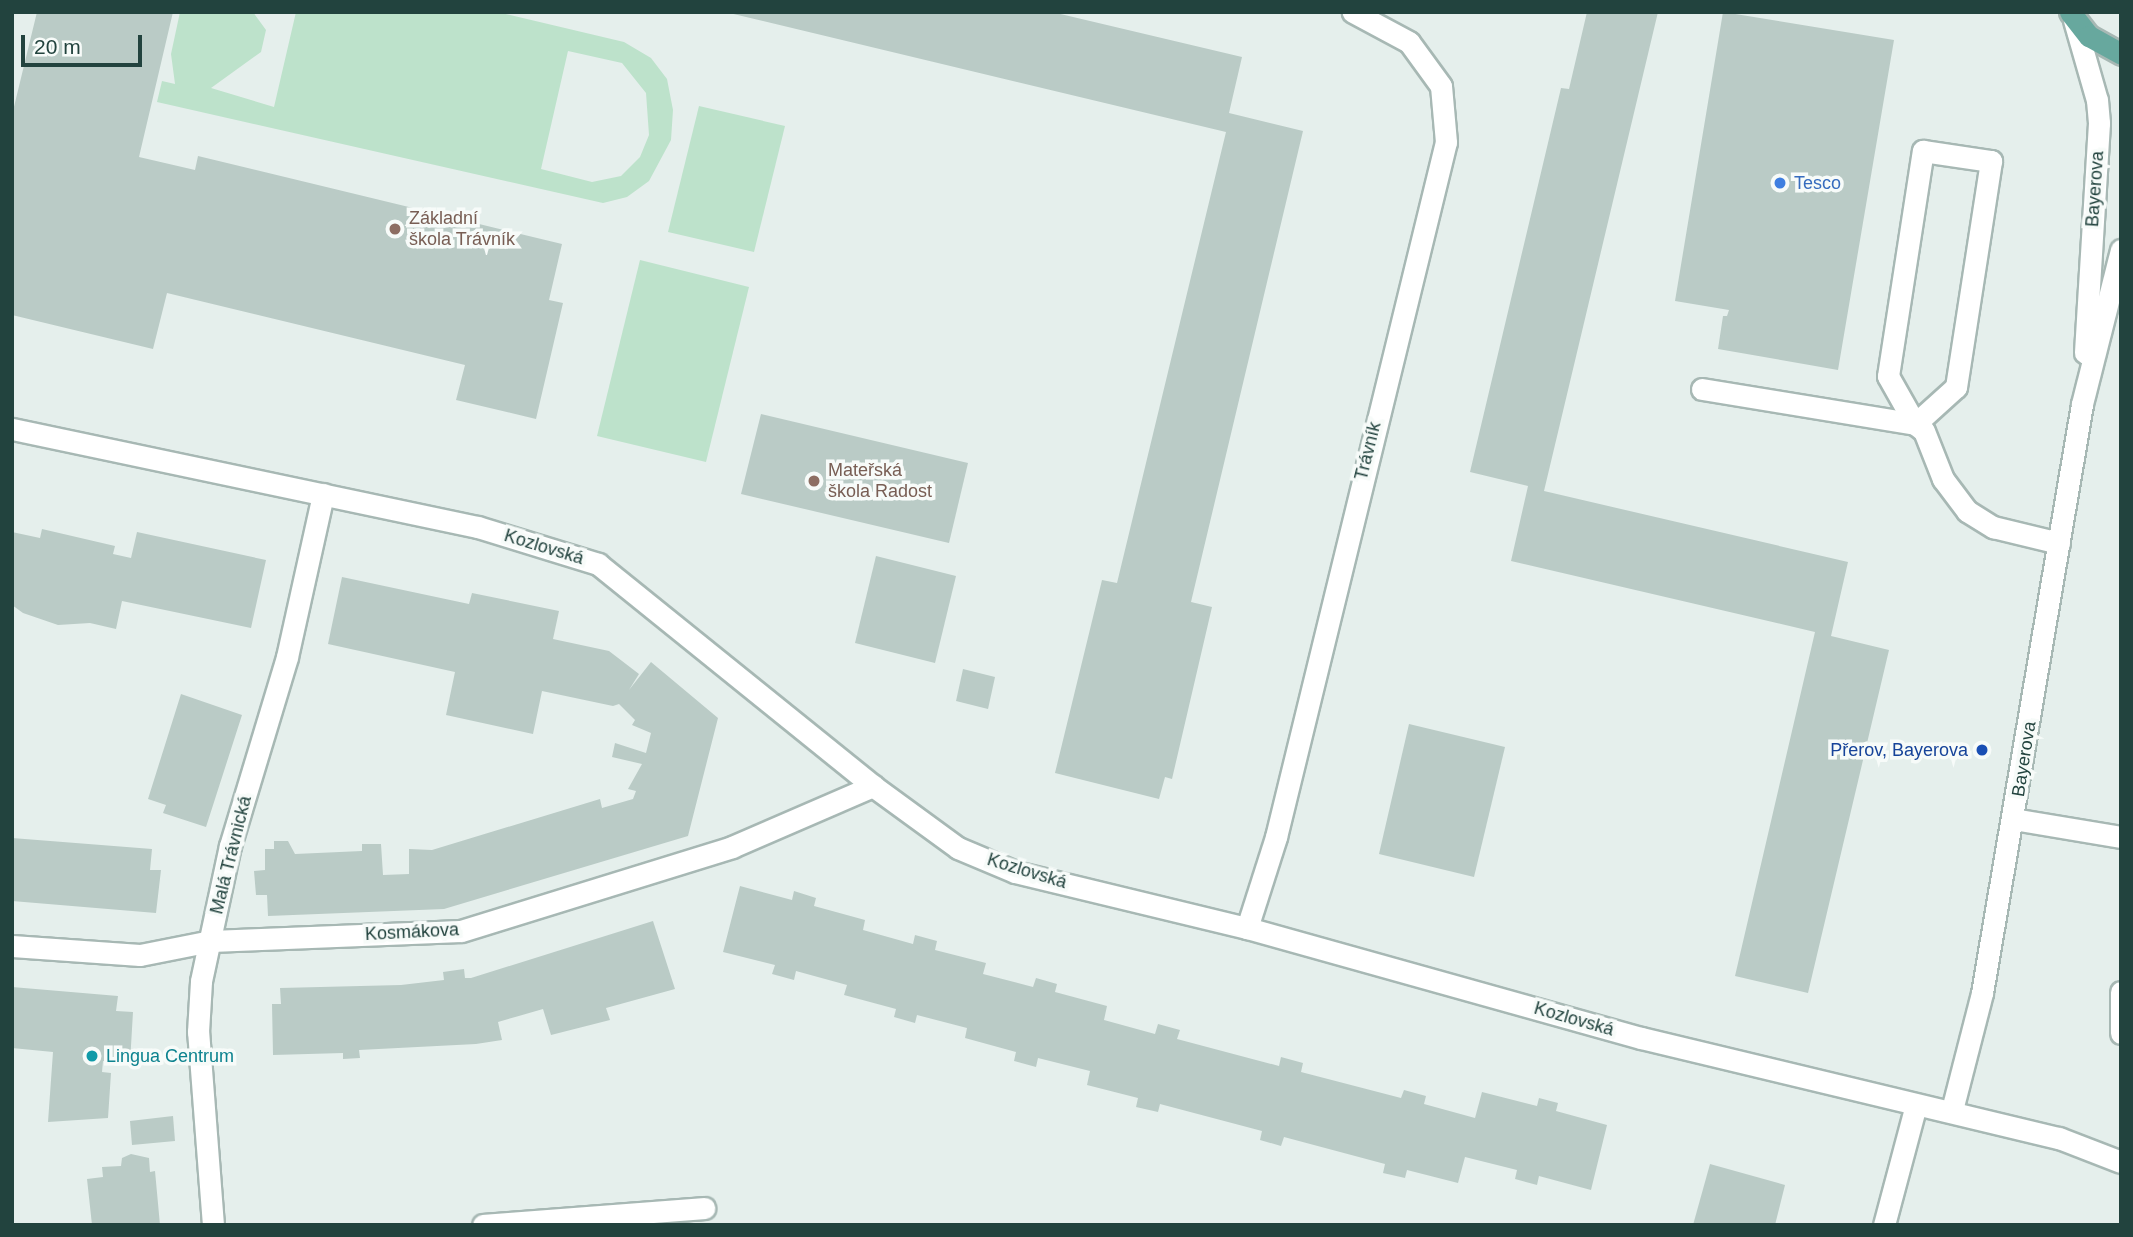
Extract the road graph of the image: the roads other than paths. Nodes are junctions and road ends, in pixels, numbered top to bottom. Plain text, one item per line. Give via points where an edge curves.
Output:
1 (1353, 12) edge
2 (2072, 16) edge
3 (2121, 54) edge
4 (2121, 250) edge
5 (1702, 389) dead end
6 (2082, 404) junction
7 (1915, 424) junction
8 (12, 429) edge
9 (323, 494) junction
10 (2059, 543) junction
11 (873, 786) junction
12 (2014, 819) junction
13 (2121, 837) edge
14 (1247, 928) junction
15 (211, 942) junction
16 (12, 946) edge
17 (2121, 992) edge
18 (2121, 1033) edge
19 (1916, 1105) junction
20 (1952, 1110) junction
21 (2121, 1161) edge
22 (704, 1208) dead end
23 (214, 1225) edge
24 (483, 1225) edge
25 (1884, 1225) edge

1 - 14 street, Trávník via 1409,42 1441,86 1446,142 1276,837
2 - 3 main road via 2089,36
2 - 6 street, Bayerova via 2097,100 2099,123
4 - 6 street, Bayerova
5 - 7 street
6 - 10 street, Bayerova
7 - 7 street via 1956,387 1991,161 1923,150 1888,376
7 - 10 street via 1924,431 1943,479 1967,511 1993,527
8 - 9 street, Kozlovská
9 - 11 street, Kozlovská via 478,527 598,564
9 - 15 street, Malá Trávnická via 287,657 230,846
10 - 12 street, Bayerova
11 - 14 street, Kozlovská via 958,848 1015,872
11 - 15 street, Kosmákova via 732,847 461,930
12 - 13 street
12 - 20 street, Bayerova via 1982,993
14 - 19 street, Kozlovská via 1641,1038
15 - 16 street, Kosmákova via 140,955
15 - 23 street, Malá Trávnická via 198,1010
17 - 18 street via 2117,1011
19 - 20 street, Kozlovská
19 - 25 street
20 - 21 street, Kozlovská via 2059,1138
22 - 24 street

